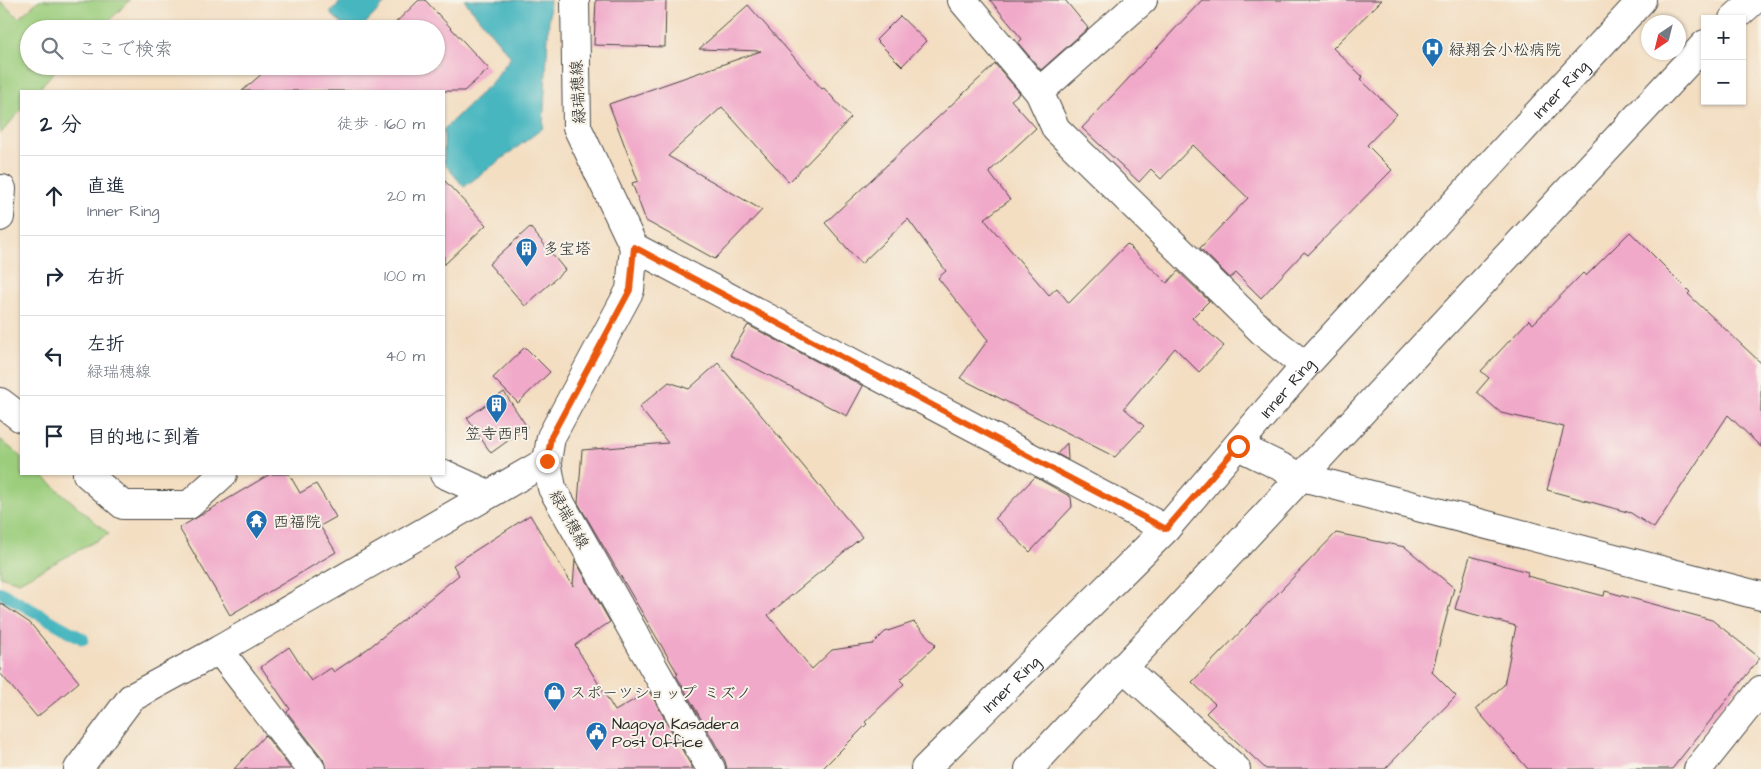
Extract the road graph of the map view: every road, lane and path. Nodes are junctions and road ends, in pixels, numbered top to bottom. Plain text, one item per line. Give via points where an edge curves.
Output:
1 (575, 0) edge
2 (962, 0) edge
3 (1143, 0) edge
4 (1642, 0) edge
5 (1754, 0) edge
6 (1737, 15) edge
7 (1701, 48) edge
8 (1039, 92) junction
9 (2, 189) dead end
10 (0, 217) edge
11 (634, 247) junction
12 (1304, 366) junction
13 (0, 402) edge
14 (20, 417) edge
15 (1238, 446) junction
16 (547, 461) junction
17 (445, 474) edge
18 (88, 475) edge
19 (222, 475) edge
20 (1302, 477) junction
21 (488, 494) junction
22 (1166, 529) junction
23 (1757, 589) edge
24 (219, 650) junction
25 (1124, 668) junction
26 (1761, 690) edge
27 (78, 769) edge
28 (311, 769) edge
29 (711, 769) edge
30 (925, 769) edge
31 (1028, 769) edge
32 (1236, 769) edge
33 (1698, 769) edge

1 - 11 main road, 緑瑞穂線 via 577,127
2 - 8 main road
3 - 8 main road
4 - 12 main road, Inner Ring
5 - 6 main road
7 - 20 main road
8 - 12 main road via 1056,129 1265,334
9 - 10 main road
11 - 16 main road, 緑瑞穂線 via 630,290 551,437
11 - 22 main road
12 - 15 main road, Inner Ring
13 - 14 main road
15 - 20 main road
15 - 22 main road, Inner Ring
16 - 21 main road
16 - 29 main road, 緑瑞穂線 via 552,488
17 - 21 main road
18 - 19 main road via 123,505 189,505
20 - 23 main road
20 - 25 main road
21 - 24 main road
22 - 30 main road, Inner Ring
24 - 27 main road via 131,698
24 - 28 main road
25 - 31 main road
25 - 32 main road
26 - 33 main road

